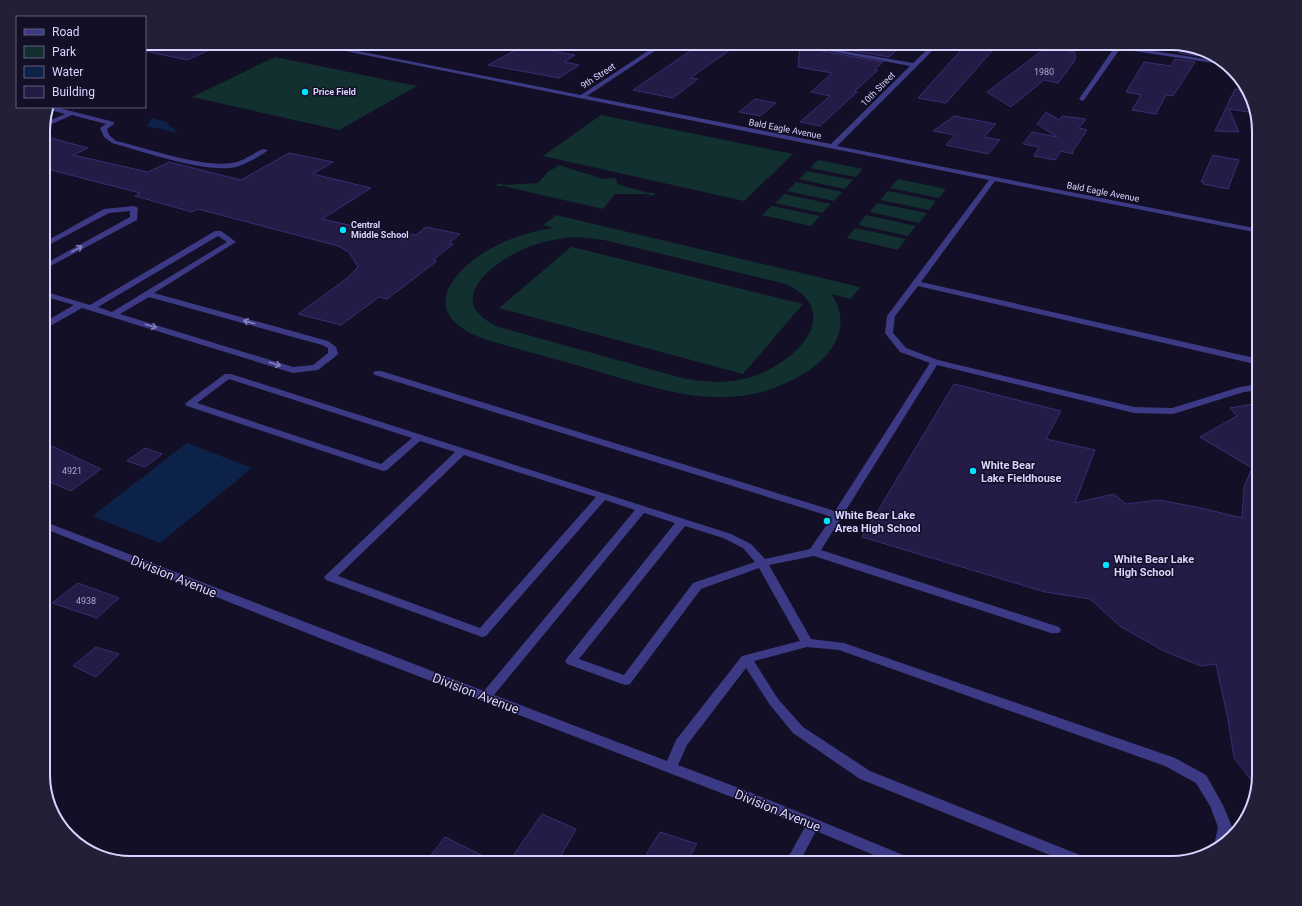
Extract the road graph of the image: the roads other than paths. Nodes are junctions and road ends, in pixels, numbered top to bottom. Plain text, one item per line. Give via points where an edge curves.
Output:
1 (344, 50) edge
2 (653, 50) edge
3 (829, 50) edge
4 (930, 50) edge
5 (1116, 50) edge
6 (1137, 50) edge
7 (1213, 62) edge
8 (916, 65) junction
9 (582, 97) junction
10 (1082, 99) dead end
11 (53, 109) edge
12 (72, 113) junction
13 (50, 123) edge
14 (832, 147) junction
15 (265, 150) dead end
16 (993, 179) junction
17 (1252, 230) edge
18 (50, 242) edge
19 (50, 264) edge
20 (916, 282) junction
21 (148, 294) junction
22 (50, 295) edge
23 (80, 305) junction
24 (91, 308) junction
25 (113, 315) junction
26 (50, 323) edge
27 (934, 362) junction
28 (1252, 362) edge
29 (378, 373) dead end
30 (1252, 387) edge
31 (418, 438) junction
32 (461, 452) junction
33 (602, 496) junction
34 (642, 509) junction
35 (838, 514) junction
36 (682, 522) junction
37 (50, 527) edge
38 (814, 552) junction
39 (762, 563) junction
40 (1055, 630) dead end
41 (807, 643) junction
42 (746, 660) junction
43 (486, 696) junction
44 (671, 767) junction
45 (813, 824) junction
46 (1223, 838) edge
47 (796, 856) edge
48 (891, 856) edge
49 (1068, 856) edge

1 - 9 street, Bald Eagle Avenue
2 - 9 street, 9th Street
3 - 8 street
4 - 8 street, 10th Street
5 - 10 street
6 - 7 street
8 - 14 street, 10th Street
9 - 14 street, Bald Eagle Avenue
11 - 12 street
12 - 13 street
12 - 15 street via 112,123 103,128 106,136 114,142 200,164 235,165
14 - 16 street, Bald Eagle Avenue
16 - 17 street, Bald Eagle Avenue
16 - 20 street
19 -> 18 street via 134,218 134,208 107,211
20 - 27 street via 891,316 889,333 903,350
20 - 28 street
21 - 24 street via 232,242 218,233
21 - 25 street
25 -> 21 street via 293,370 315,368 333,354 332,347 325,343
22 - 23 street
23 - 24 street
23 - 26 street
24 - 25 street
27 - 30 street via 1134,410 1174,411 1243,388
27 - 35 street
29 - 35 street
31 - 31 street via 228,376 190,404 384,468
31 - 32 street
32 - 33 street
32 - 33 street via 330,577 482,633
33 - 34 street
34 - 36 street
34 - 43 street
35 - 38 street
36 - 39 street via 726,536 747,546
36 - 39 street via 571,661 626,681 697,586
37 - 43 street, Division Avenue
38 - 39 street
38 - 40 street
39 - 41 street
41 - 42 street
41 - 46 street via 840,646 1166,760 1201,779 1225,827
42 - 44 street via 681,743
42 - 49 street via 774,702 798,730 865,775
43 - 44 street, Division Avenue
44 - 45 street, Division Avenue
45 - 47 street
45 - 48 street, Division Avenue

